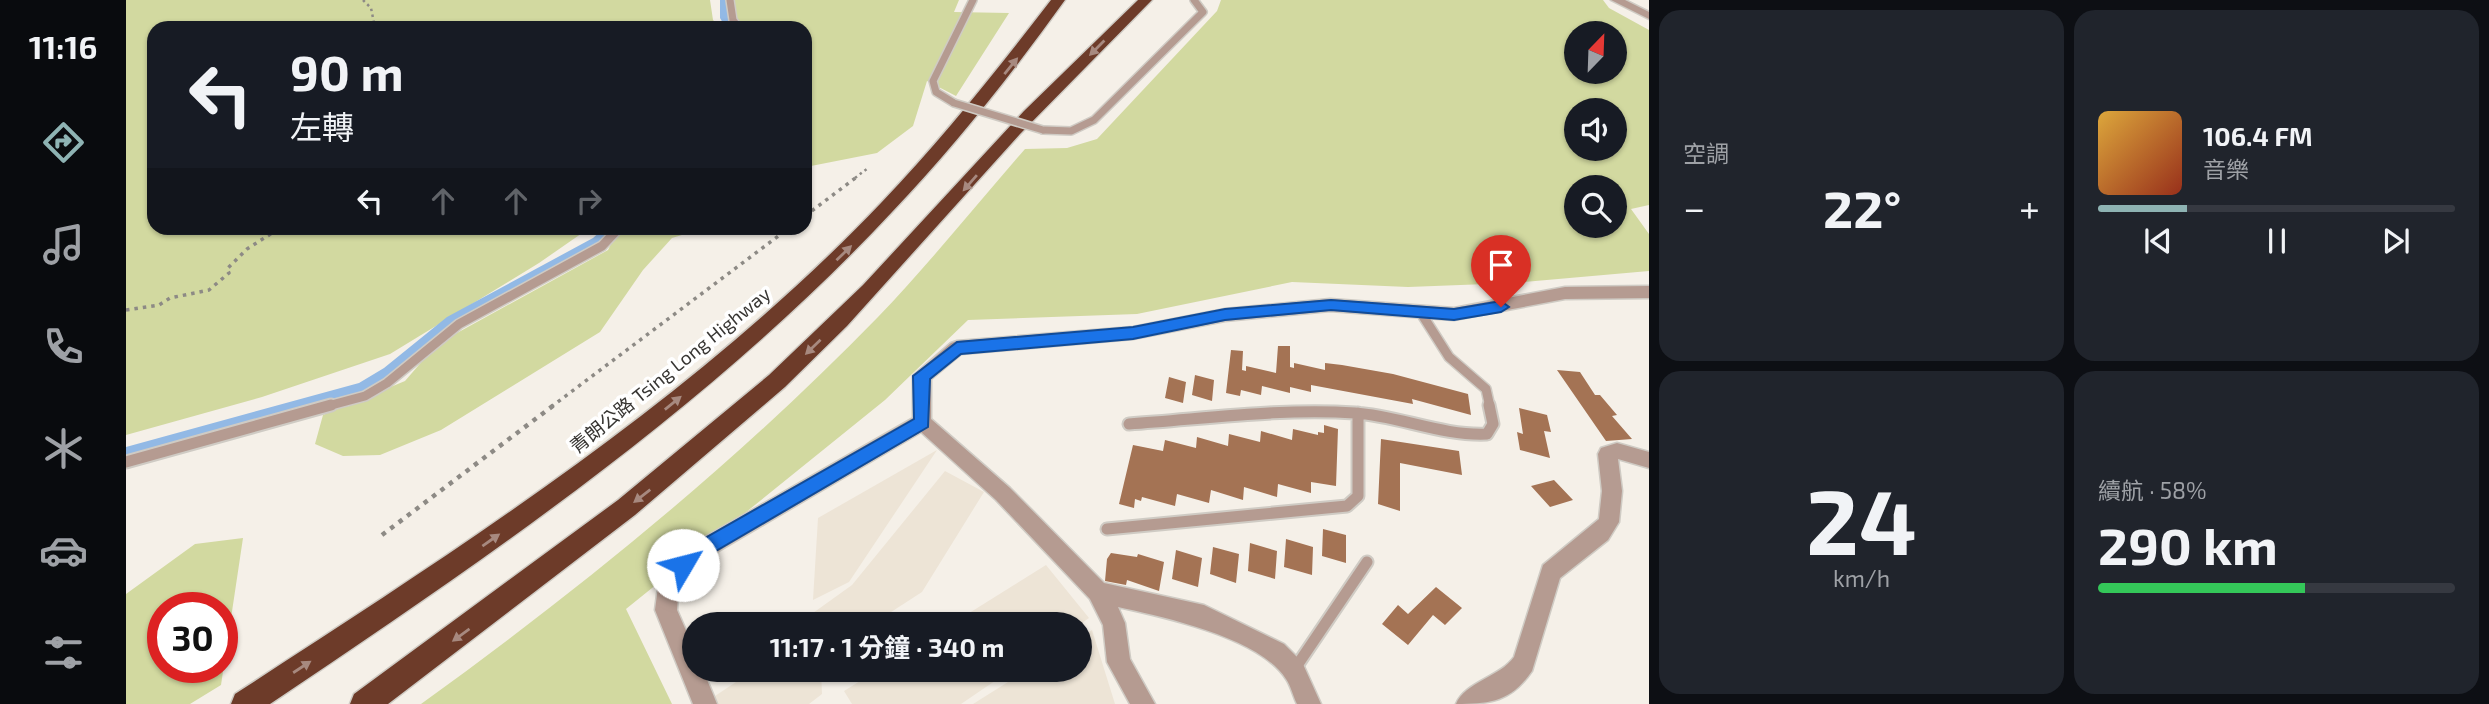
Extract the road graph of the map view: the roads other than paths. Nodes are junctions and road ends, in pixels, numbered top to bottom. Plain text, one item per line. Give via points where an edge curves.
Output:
1 (730, 0) edge
2 (973, 0) edge
3 (1058, 0) edge
4 (1145, 0) edge
5 (1194, 0) edge
6 (1616, 0) edge
7 (1649, 16) edge
8 (734, 21) edge
9 (614, 235) edge
10 (1649, 292) edge
11 (1421, 313) junction
12 (1357, 413) junction
13 (922, 422) junction
14 (1129, 424) dead end
15 (1649, 460) edge
16 (126, 462) edge
17 (1107, 529) dead end
18 (1367, 562) dead end
19 (1098, 593) junction
20 (1294, 670) junction
21 (245, 704) edge
22 (364, 704) edge
23 (705, 704) edge
24 (1143, 704) edge
25 (1309, 704) edge
26 (1468, 704) edge

1 - 8 lane
2 - 5 lane, bridge via 933,80 936,92 954,103 1043,130 1071,131 1094,120 1203,12
21 -> 3 highway, 青朗公路 Tsing Long Highway via 512,525 649,423 762,329 912,183 1018,57
4 -> 22 highway via 1014,131 877,286 778,381 498,608
6 - 7 street
9 - 16 lane via 459,324 365,396
10 - 11 street via 1565,293 1480,311
11 - 12 lane via 1449,357 1486,388 1492,430 1477,435
11 - 13 street via 1331,305 1225,315 1133,333 957,348 922,376
12 - 14 lane via 1304,412
12 - 17 lane via 1358,496 1347,506
13 - 19 street via 1003,494
13 - 23 street via 698,552 668,579 667,610
15 - 26 street via 1617,451 1608,454 1609,522 1551,572 1524,663 1515,677
18 - 20 lane
19 - 20 street via 1204,616 1276,652
19 - 24 street via 1114,623 1119,662
20 - 25 street

